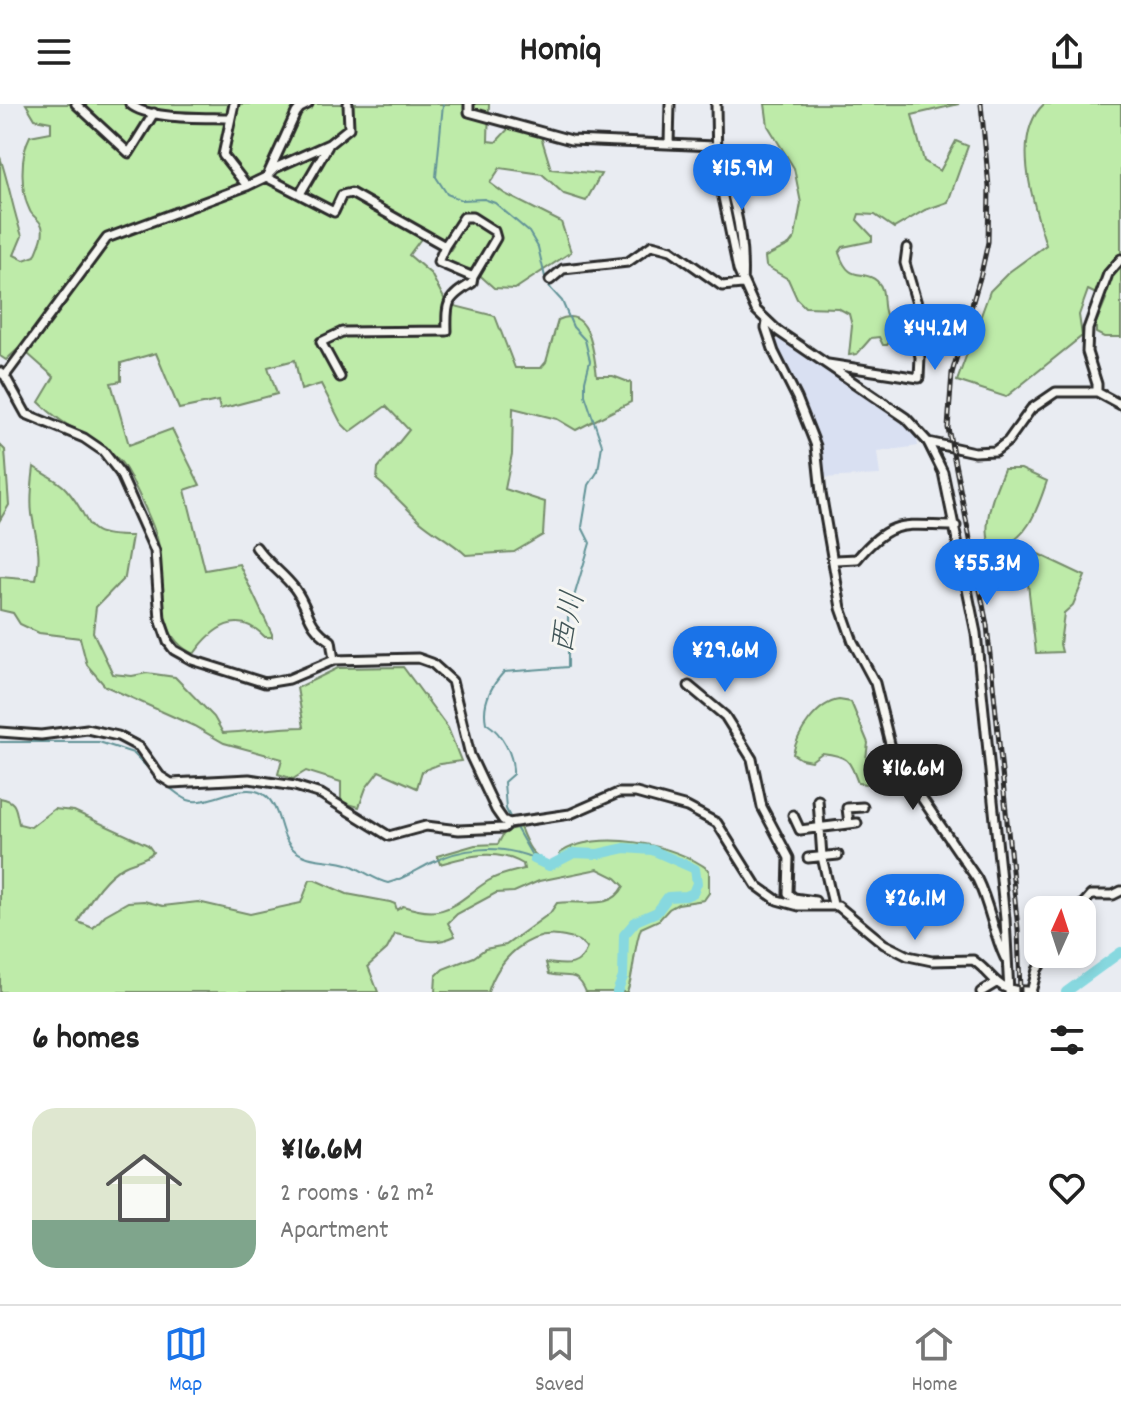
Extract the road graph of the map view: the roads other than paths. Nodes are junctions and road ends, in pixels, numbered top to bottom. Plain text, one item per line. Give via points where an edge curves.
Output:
1 (76, 104) edge
2 (130, 104) edge
3 (234, 104) edge
4 (308, 104) edge
5 (348, 104) edge
6 (469, 104) edge
7 (670, 104) edge
8 (716, 104) edge
9 (154, 113) junction
10 (229, 118) junction
11 (669, 143) junction
12 (329, 144) junction
13 (715, 146) junction
14 (266, 177) junction
15 (247, 186) junction
16 (300, 194) junction
17 (445, 246) junction
18 (907, 248) dead end
19 (1121, 259) edge
20 (473, 277) junction
21 (550, 280) dead end
22 (742, 284) junction
23 (767, 322) junction
24 (826, 364) junction
25 (3, 374) edge
26 (340, 377) dead end
27 (1097, 392) junction
28 (1121, 405) edge
29 (928, 442) junction
30 (956, 526) junction
31 (256, 547) dead end
32 (835, 560) junction
33 (334, 660) junction
34 (689, 686) dead end
35 (0, 732) edge
36 (818, 800) dead end
37 (863, 807) dead end
38 (793, 815) dead end
39 (509, 823) junction
40 (821, 828) junction
41 (838, 855) dead end
42 (822, 857) junction
43 (808, 858) dead end
44 (1121, 891) edge
45 (1093, 896) edge
46 (833, 904) junction
47 (820, 905) junction
48 (1008, 964) junction
49 (1038, 968) edge
50 (996, 983) junction
51 (1009, 991) edge
52 (1030, 991) edge
53 (981, 992) edge

1 - 9 street via 129,153
2 - 9 street
3 - 10 street
4 - 14 street via 296,113
5 - 12 street via 349,128
6 - 11 street via 469,112 571,140
7 - 11 street
8 - 13 street
9 - 10 street
10 - 15 street via 223,155
11 - 13 street
12 - 14 street
12 - 16 street
13 - 22 street via 739,225
14 - 15 street
14 - 16 street
15 - 25 street via 107,238
16 - 17 street via 334,212 342,195 351,193
17 - 20 street via 438,262
17 - 20 street via 464,217 494,231 496,238
18 - 24 street via 905,263 920,314 919,378
19 - 27 street via 1108,274 1088,329 1087,352
20 - 26 street via 451,296 447,331 342,332 321,342
21 - 22 street via 563,269 628,262 652,245 671,250 722,286
22 - 23 street
23 - 24 street
23 - 32 street via 774,352 816,446
24 - 29 street via 900,413
25 - 33 street via 26,414 84,438 120,473 151,539 160,619 174,650 265,683
27 - 28 street
27 - 29 street via 1049,394 995,451
29 - 30 street via 943,472
30 - 32 street via 890,529 857,559
30 - 48 street via 980,663
31 - 33 street via 297,591 317,631 331,641
32 - 48 street via 841,608 875,683 893,756 977,879
33 - 39 street via 418,658 448,675 470,755 496,810
34 - 47 street via 725,716 752,759 762,807 789,858 788,893
35 - 39 street via 41,735 87,729 118,736 139,747 171,783 249,779 295,786 321,794 389,836 426,826 459,830 504,828
36 - 40 street
37 - 40 street via 847,808 853,824
38 - 40 street via 800,830
39 - 47 street via 570,814 618,793 649,796 717,823 756,885 770,896 799,906
40 - 42 street
41 - 42 street
42 - 43 street
42 - 46 street
44 - 45 street
46 - 47 street
46 - 50 street via 896,951 932,961 973,960
48 - 51 street
49 - 52 street
50 - 51 street
50 - 53 street
51 - 52 street

